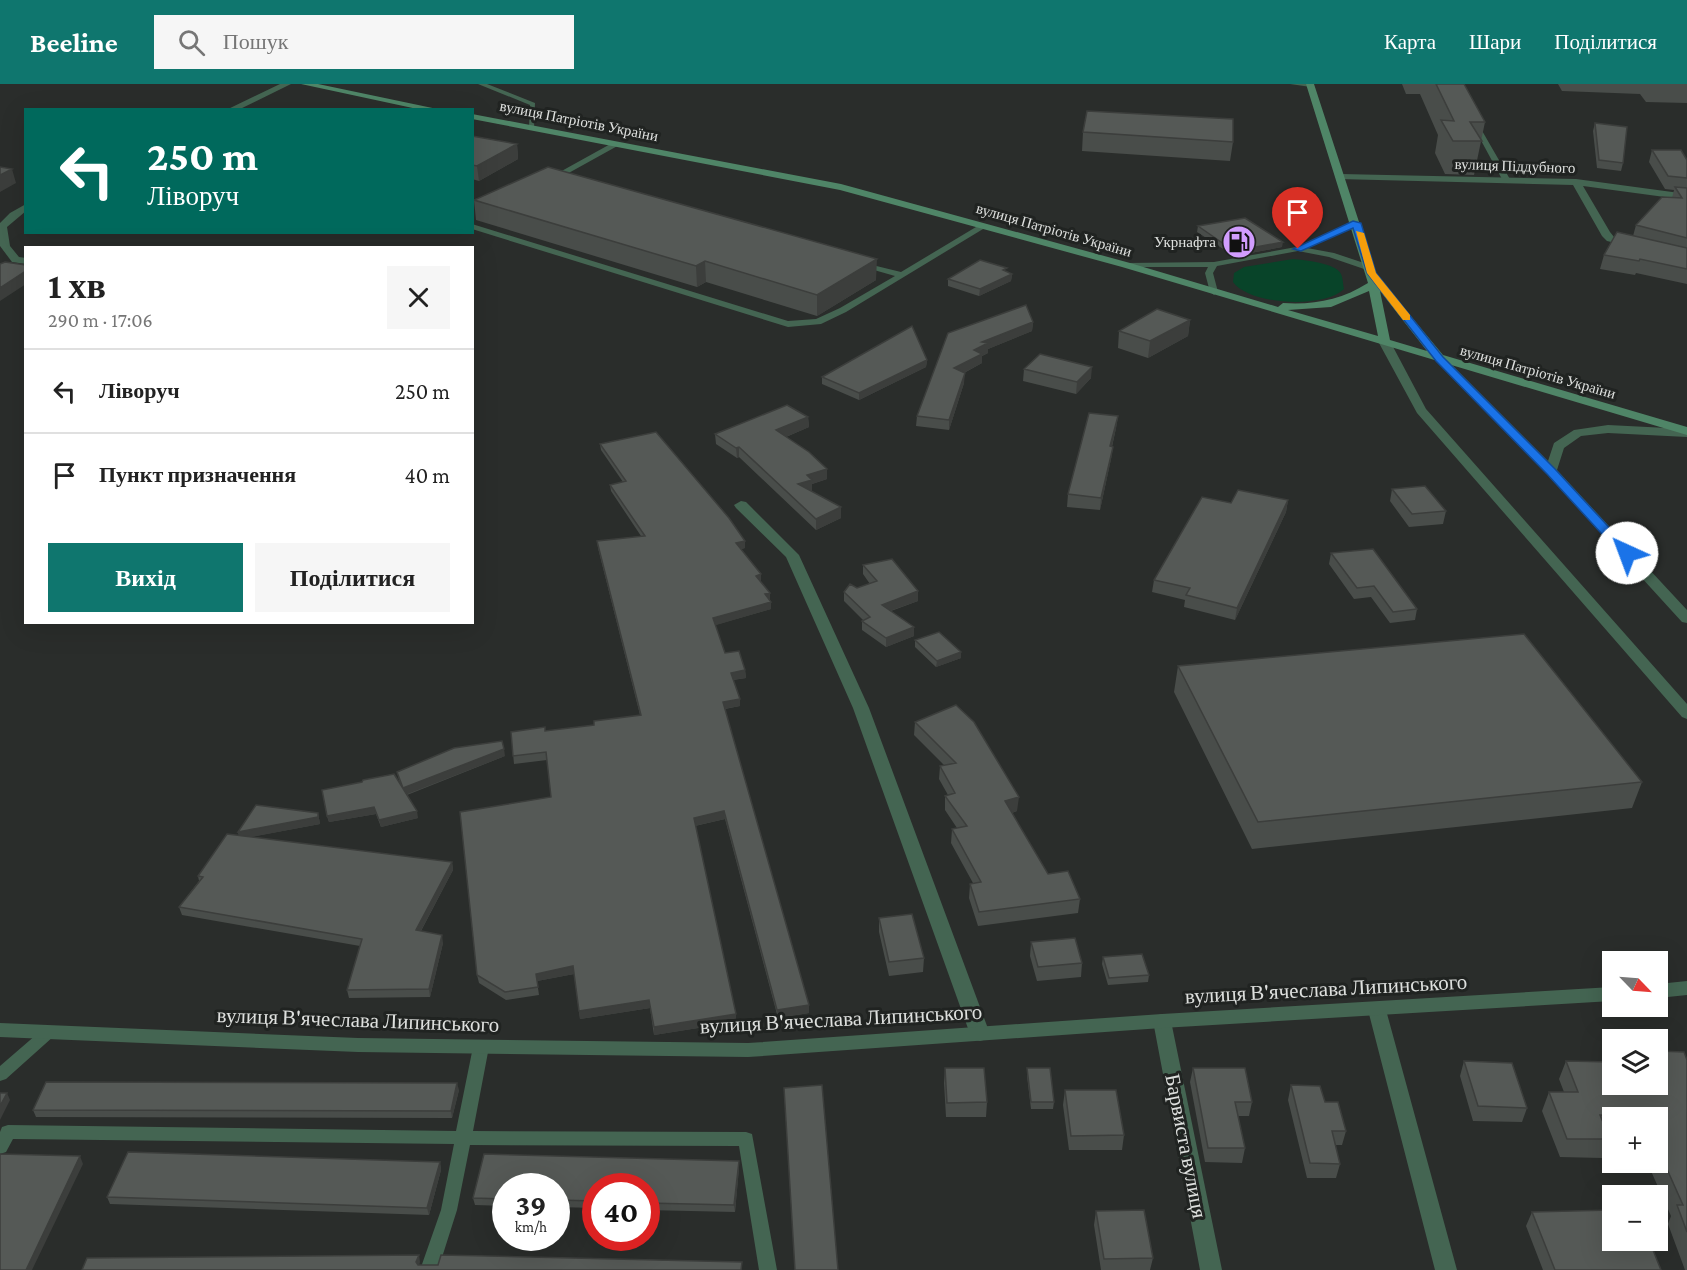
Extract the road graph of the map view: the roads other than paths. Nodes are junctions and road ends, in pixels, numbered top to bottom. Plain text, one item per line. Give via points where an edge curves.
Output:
1 (287, 84) edge
2 (305, 84) edge
3 (481, 84) edge
4 (1293, 84) edge
5 (1310, 85) edge
6 (234, 108) edge
7 (428, 108) edge
8 (1469, 113) edge
9 (474, 116) edge
10 (532, 127) junction
11 (617, 144) junction
12 (559, 176) junction
13 (1341, 177) junction
14 (571, 179) edge
15 (548, 180) edge
16 (1507, 181) junction
17 (1576, 182) junction
18 (1687, 197) edge
19 (24, 209) edge
20 (1356, 223) junction
21 (984, 226) junction
22 (474, 227) edge
23 (1644, 247) edge
24 (1298, 249) junction
25 (17, 262) edge
26 (856, 262) edge
27 (1214, 264) junction
28 (1126, 265) junction
29 (902, 275) junction
30 (1372, 275) junction
31 (1214, 292) junction
32 (1251, 303) junction
33 (1385, 343) junction
34 (1440, 359) junction
35 (1687, 432) edge
36 (1551, 471) junction
37 (741, 505) dead end
38 (1687, 619) edge
39 (1687, 714) edge
40 (1687, 988) edge
41 (1668, 989) edge
42 (1602, 995) edge
43 (1377, 1010) junction
44 (1162, 1021) junction
45 (0, 1030) edge
46 (49, 1032) junction
47 (980, 1034) junction
48 (481, 1047) junction
49 (0, 1075) edge
50 (463, 1138) junction
51 (0, 1147) edge
52 (429, 1270) edge
53 (768, 1270) edge
54 (1211, 1270) edge
55 (1446, 1270) edge

1 - 6 street
2 - 7 main road
3 - 10 lane via 533,104
4 - 5 lane
5 - 13 main road
8 - 16 lane
9 - 10 main road, вулиця Патріотів України
10 - 11 main road, вулиця Патріотів України
11 - 12 lane
11 - 21 main road, вулиця Патріотів України via 842,187
12 - 14 lane
12 - 15 lane
13 - 16 street, вулиця Піддубного
13 - 20 main road
16 - 17 street, вулиця Піддубного
17 - 18 street, вулиця Піддубного
17 - 23 street via 1611,240
19 - 25 street via 2,227 5,246
20 - 24 lane
20 - 30 main road
21 - 28 main road, вулиця Патріотів України
21 - 29 lane
22 - 29 lane via 788,324 818,322
24 - 27 lane
24 - 30 lane via 1331,255
26 - 29 lane
27 - 28 lane
27 - 31 lane via 1209,273
28 - 31 main road, вулиця Патріотів України
30 - 32 main road via 1356,297 1329,305
30 - 33 main road
30 - 34 main road
31 - 32 main road, вулиця Патріотів України
32 - 33 main road, вулиця Патріотів України
33 - 34 main road, вулиця Патріотів України
33 - 39 street via 1421,410
34 - 35 main road, вулиця Патріотів України
34 - 36 street
35 - 36 street via 1608,429 1578,433 1558,446
36 - 38 street
37 - 47 street via 792,555 861,708
40 - 41 street
42 - 43 street, вулиця В'ячеслава Липинського
43 - 44 street, вулиця В'ячеслава Липинського
43 - 55 street
44 - 47 street, вулиця В'ячеслава Липинського
44 - 54 street, Барвиста вулиця
45 - 46 street, вулиця В'ячеслава Липинського
46 - 48 street, вулиця В'ячеслава Липинського
46 - 49 lane
47 - 48 street, вулиця В'ячеслава Липинського via 748,1050
48 - 50 lane
50 - 51 lane via 8,1132
50 - 52 lane via 449,1210
50 - 53 lane via 746,1139

